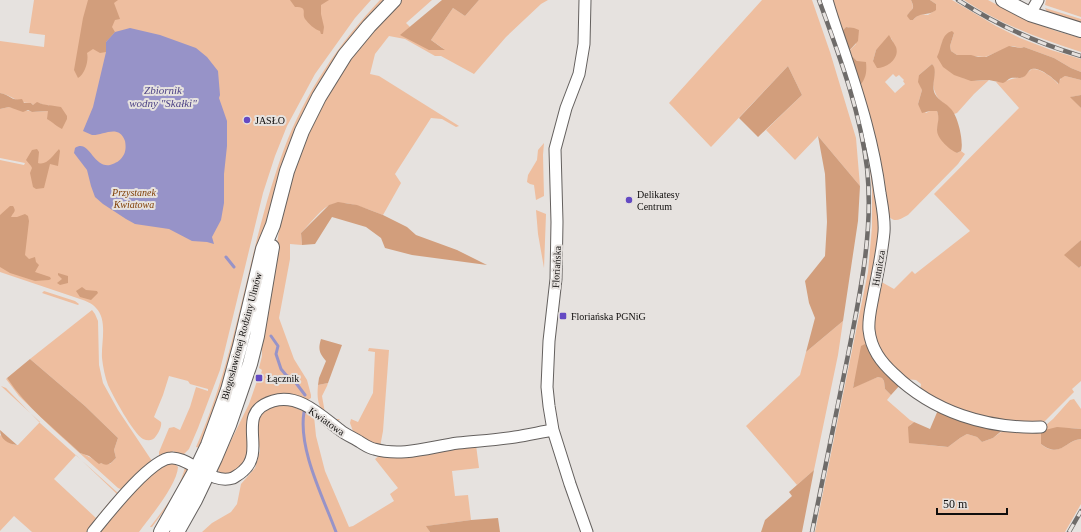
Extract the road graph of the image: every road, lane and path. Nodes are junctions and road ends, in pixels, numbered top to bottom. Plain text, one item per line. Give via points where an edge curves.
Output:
1 (394, 0) edge
2 (585, 0) edge
3 (827, 0) edge
4 (1003, 0) edge
5 (1038, 0) edge
6 (1030, 14) junction
7 (1081, 30) edge
8 (1040, 427) dead end
9 (553, 430) junction
10 (203, 471) junction
11 (93, 532) edge
12 (161, 532) edge
13 (177, 532) edge
14 (588, 532) edge

1 - 10 main road, Błogosławionej Rodziny Ulmów via 346,55 319,97 302,131 281,188 273,225 263,249 240,346 228,390 208,445
2 - 9 street, Floriańska via 584,44 579,74 555,143 554,154 557,204 556,271 547,387
3 - 8 street, Hutnicza via 864,116 878,175 884,226 869,322 874,350 901,382 944,408 987,423
4 - 6 main road
5 - 6 street
6 - 7 main road
9 - 10 street, Kwiatowa via 412,451 388,452 372,449 342,431 314,409 290,399 278,400 265,404 253,417 254,450 246,469 227,479
9 - 14 street, Floriańska
10 - 11 street, Kwiatowa via 175,458 161,461 128,491
10 - 12 main road, Błogosławionej Rodziny Ulmów
10 - 13 main road, Błogosławionej Rodziny Ulmów

